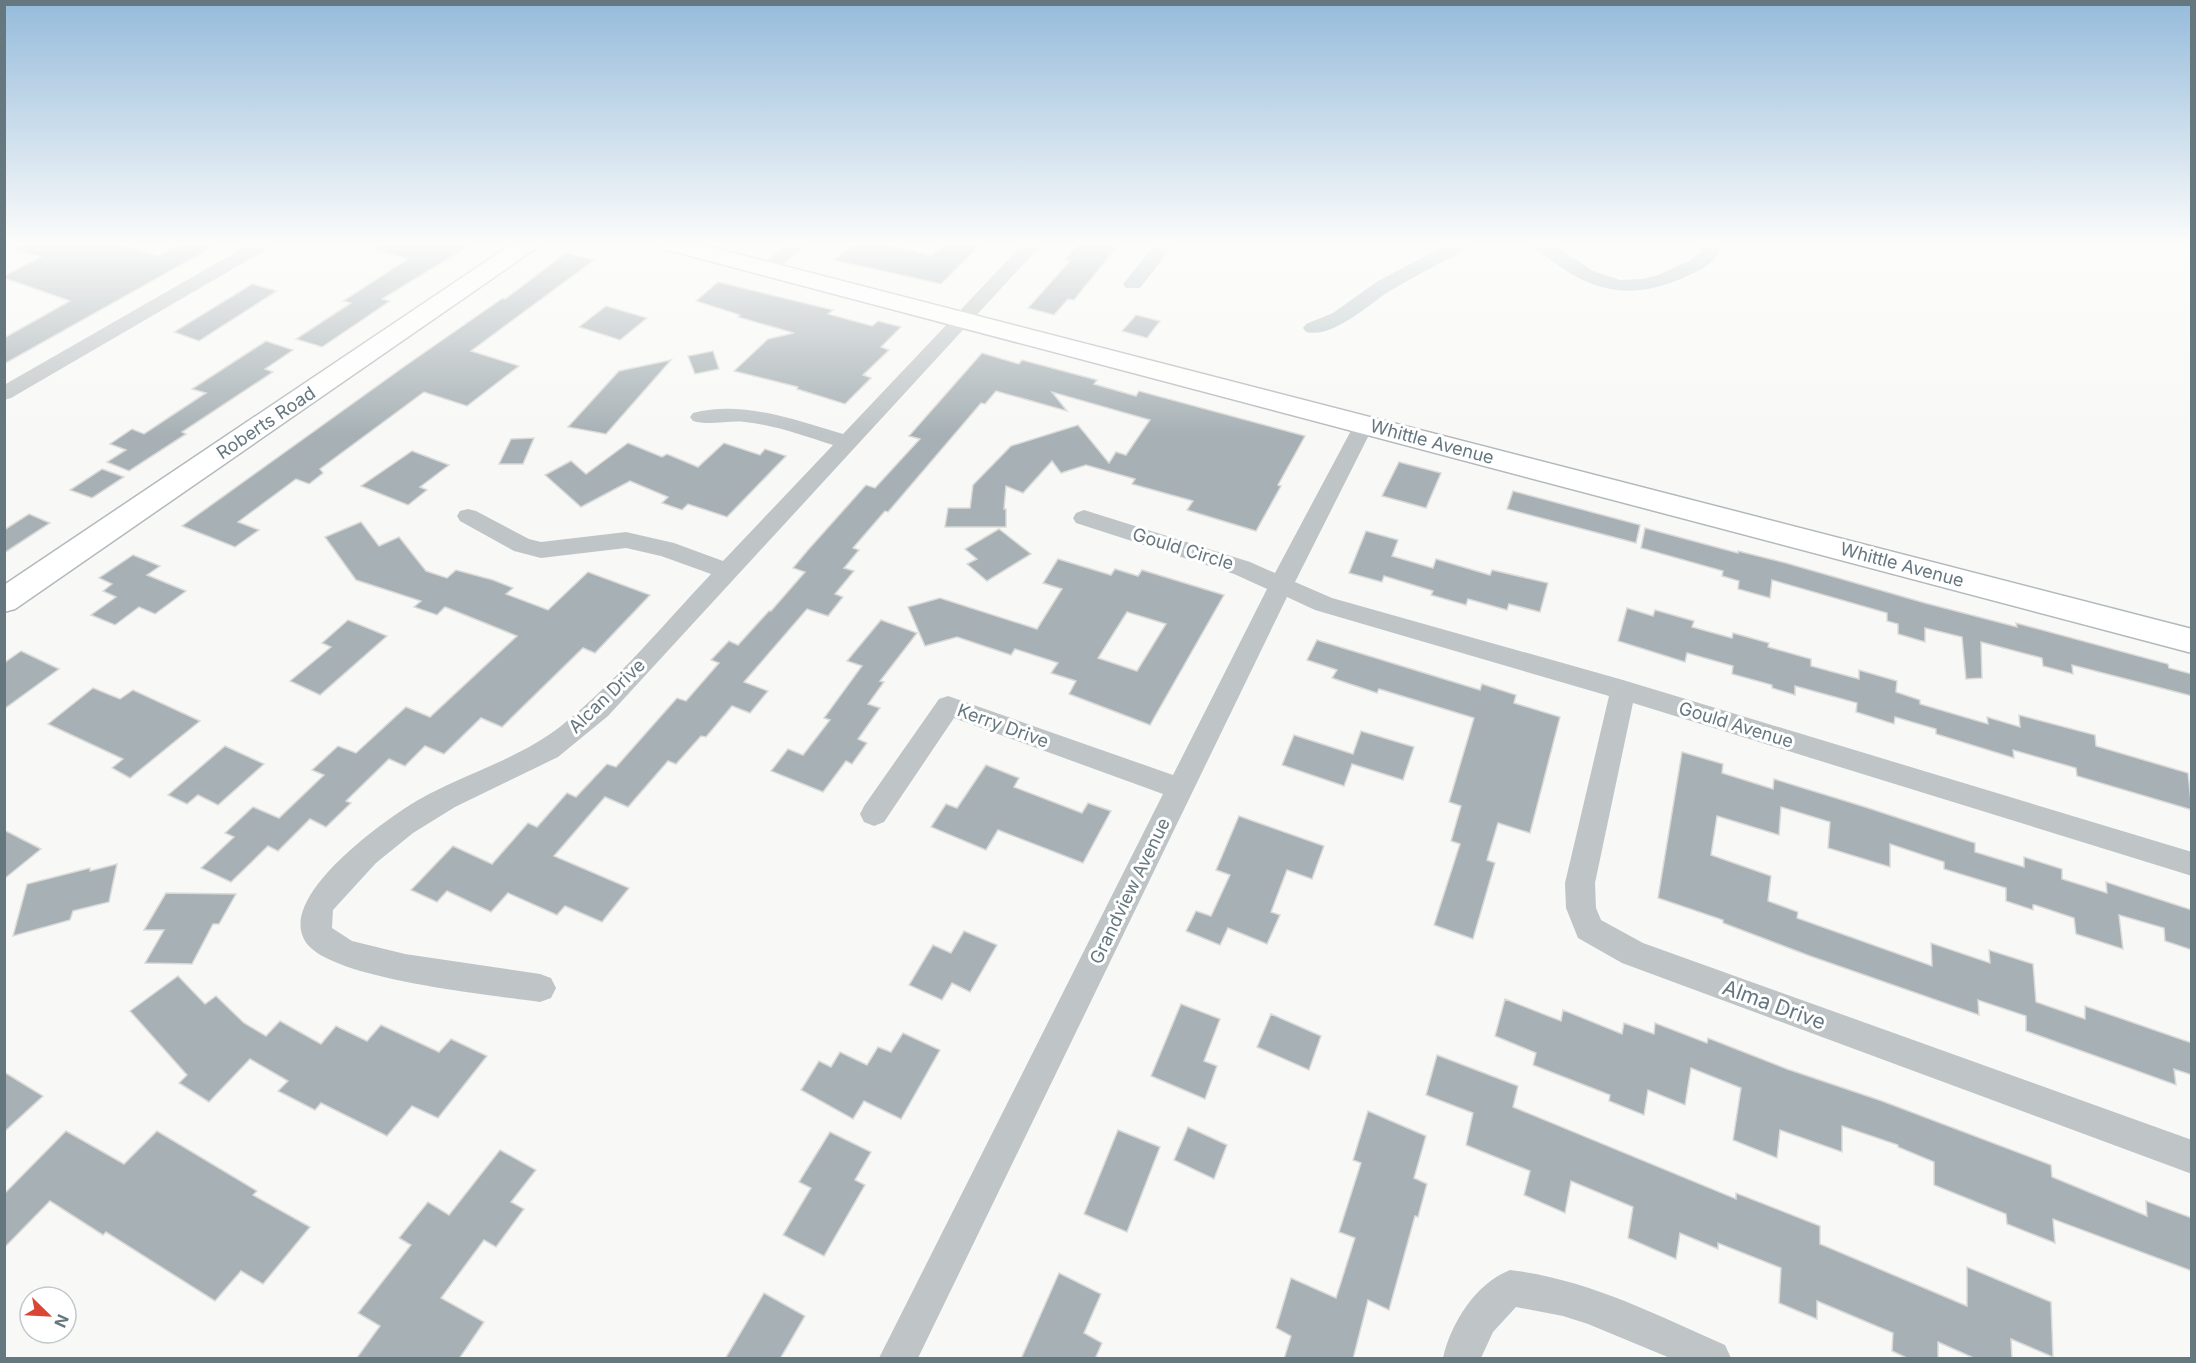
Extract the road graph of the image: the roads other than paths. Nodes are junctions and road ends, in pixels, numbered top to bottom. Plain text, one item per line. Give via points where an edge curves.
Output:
1 (153, 308) edge
2 (434, 308) edge
3 (914, 308) edge
4 (975, 308) edge
5 (963, 321) junction
6 (4, 394) edge
7 (700, 417) dead end
8 (1364, 424) junction
9 (847, 442) junction
10 (468, 516) dead end
11 (1084, 518) dead end
12 (727, 571) junction
13 (1281, 585) junction
14 (4, 602) edge
15 (2192, 641) edge
16 (1623, 690) junction
17 (1181, 789) junction
18 (874, 814) dead end
19 (2192, 864) edge
20 (540, 988) dead end
21 (2192, 1157) edge
22 (898, 1359) edge
23 (1462, 1359) edge
24 (1712, 1359) edge

1 - 6 street
2 - 14 street, Roberts Road
3 - 5 street, Whittle Avenue
4 - 5 street, Alcan Drive
5 - 8 street, Whittle Avenue
5 - 9 street, Alcan Drive
7 - 9 street via 743,415
8 - 13 street, Grandview Avenue
8 - 15 street, Whittle Avenue
9 - 12 street, Alcan Drive
10 - 12 street via 522,545 541,550 626,540 666,549
11 - 13 street, Gould Circle via 1242,568
12 - 20 street, Alcan Drive via 599,709 570,734 542,753 442,800 407,821 350,869 318,909 315,922 319,936 345,953 405,968
13 - 16 street, Gould Avenue via 1324,604
13 - 17 street, Grandview Avenue
16 - 19 street, Gould Avenue
16 - 21 street, Alma Drive via 1580,883 1581,908 1589,929 1633,953
17 - 18 street, Kerry Drive via 948,706
17 - 22 street, Grandview Avenue
23 - 24 street via 1466,1341 1487,1309 1510,1288 1575,1300

